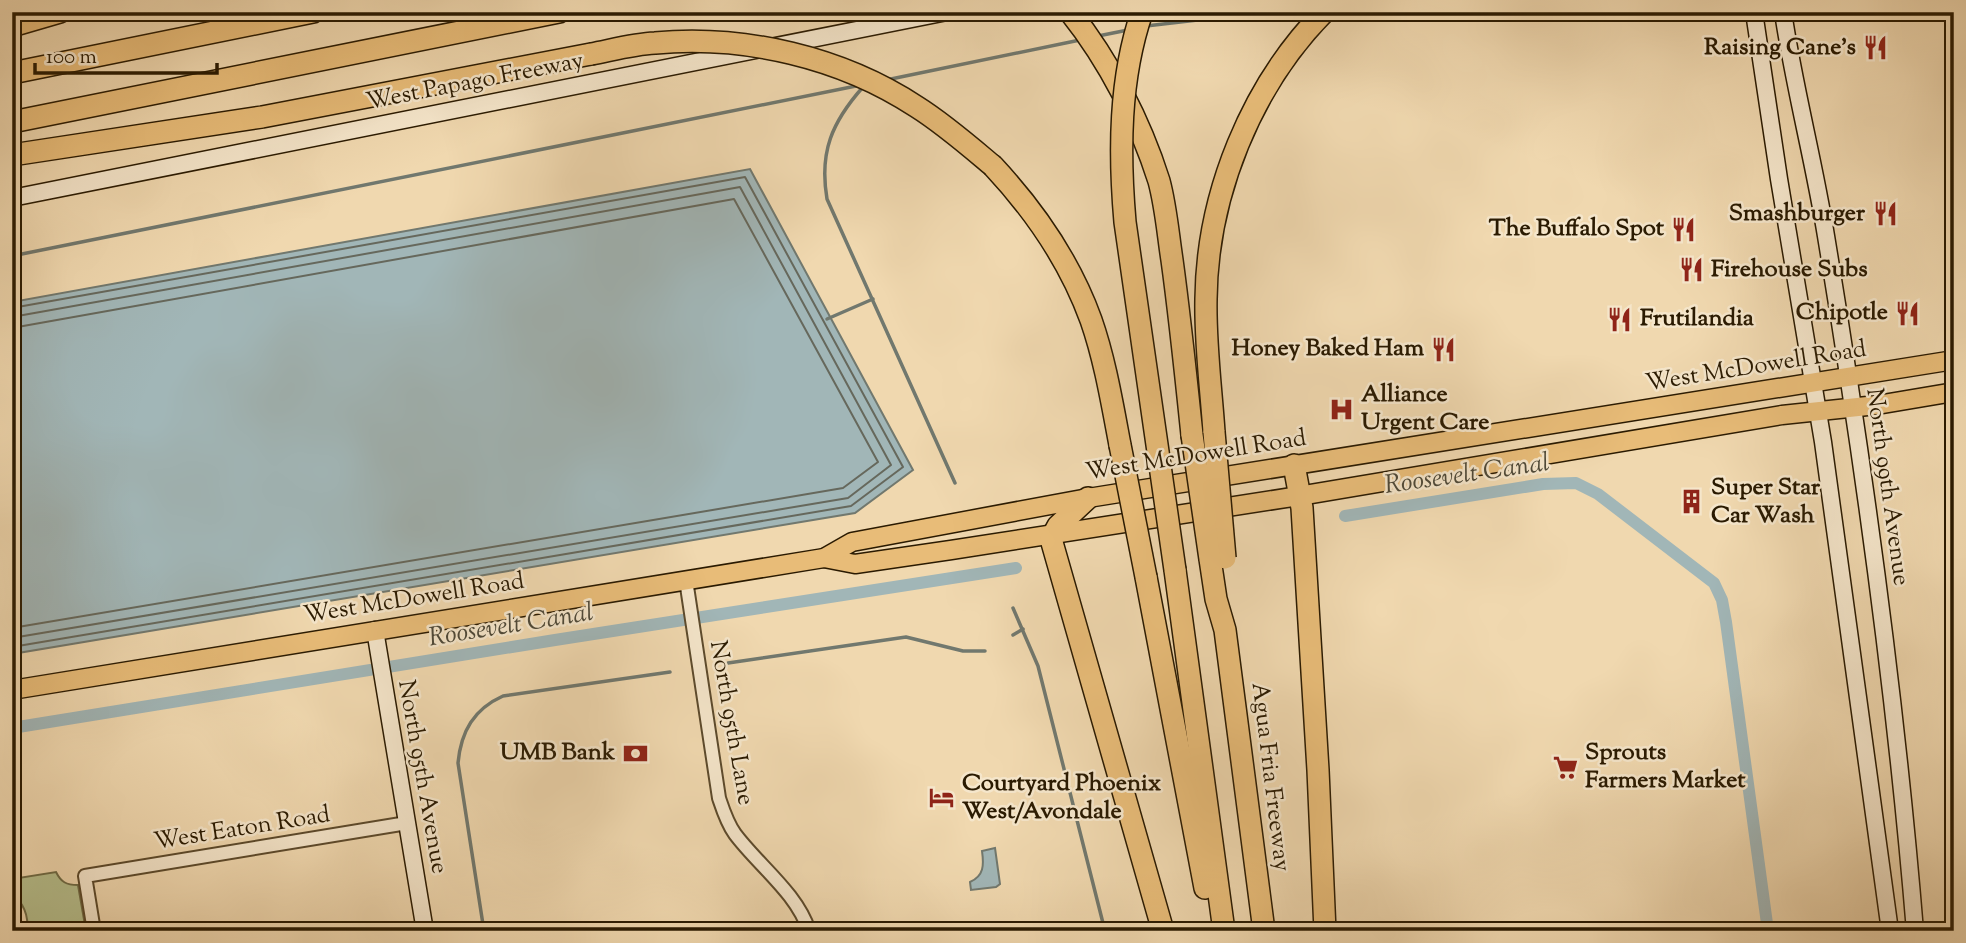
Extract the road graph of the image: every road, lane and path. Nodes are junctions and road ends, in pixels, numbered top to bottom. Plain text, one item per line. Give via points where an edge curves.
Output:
1 (60, 12) edge
2 (313, 12) edge
3 (559, 12) edge
4 (947, 12) edge
5 (1070, 12) edge
6 (1142, 12) edge
7 (1324, 12) edge
8 (1754, 12) edge
9 (1783, 12) edge
10 (12, 26) edge
11 (12, 73) edge
12 (12, 122) edge
13 (12, 155) edge
14 (12, 198) edge
15 (1954, 360) edge
16 (1849, 377) junction
17 (1814, 383) junction
18 (1954, 392) edge
19 (1853, 407) junction
20 (1818, 410) junction
21 (1294, 465) junction
22 (1299, 496) junction
23 (1088, 498) junction
24 (1053, 535) junction
25 (824, 558) junction
26 (1217, 559) junction
27 (686, 580) junction
28 (375, 630) junction
29 (12, 690) edge
30 (407, 823) junction
31 (94, 931) edge
32 (425, 931) edge
33 (809, 931) edge
34 (1163, 931) edge
35 (1212, 931) edge
36 (1224, 931) edge
37 (1264, 931) edge
38 (1325, 931) edge
39 (1890, 931) edge
40 (1915, 931) edge

1 - 10 highway
2 - 11 highway
3 - 12 highway
4 - 14 main road, West Papago Freeway
5 - 26 highway, bridge via 1106,65 1148,149 1160,184 1192,435
6 - 36 highway, bridge via 1126,80 1122,133 1125,222
7 - 26 highway, bridge via 1278,69 1249,121 1226,178 1209,252 1206,324
8 - 17 main road
9 - 16 main road, North 99th Avenue
13 - 35 highway, bridge via 262,117 678,41 750,46 796,55 856,74 914,105 993,166 1038,220 1067,266 1091,320 1105,368
15 - 16 main road, West McDowell Road
16 - 17 main road, West McDowell Road
16 - 19 main road, North 99th Avenue
17 - 20 main road
17 - 21 main road, West McDowell Road
18 - 19 main road, West McDowell Road
19 - 20 main road, West McDowell Road
19 - 40 main road, North 99th Avenue via 1901,762
20 - 22 main road, West McDowell Road
20 - 39 main road
21 - 22 highway
21 - 23 main road, West McDowell Road
22 - 24 main road, West McDowell Road
22 - 38 highway
23 - 24 highway
23 - 25 main road, West McDowell Road via 852,542
24 - 25 main road, West McDowell Road via 855,564
24 - 34 highway via 1053,549
25 - 27 main road, West McDowell Road
26 - 37 highway, Agua Fria Freeway via 1227,598 1225,630
27 - 28 main road, West McDowell Road
27 - 33 street, North 95th Lane via 719,798 727,821 802,914
28 - 29 main road, West McDowell Road
28 - 30 main road, North 95th Avenue
30 - 31 street, West Eaton Road via 85,876
30 - 32 main road, North 95th Avenue

